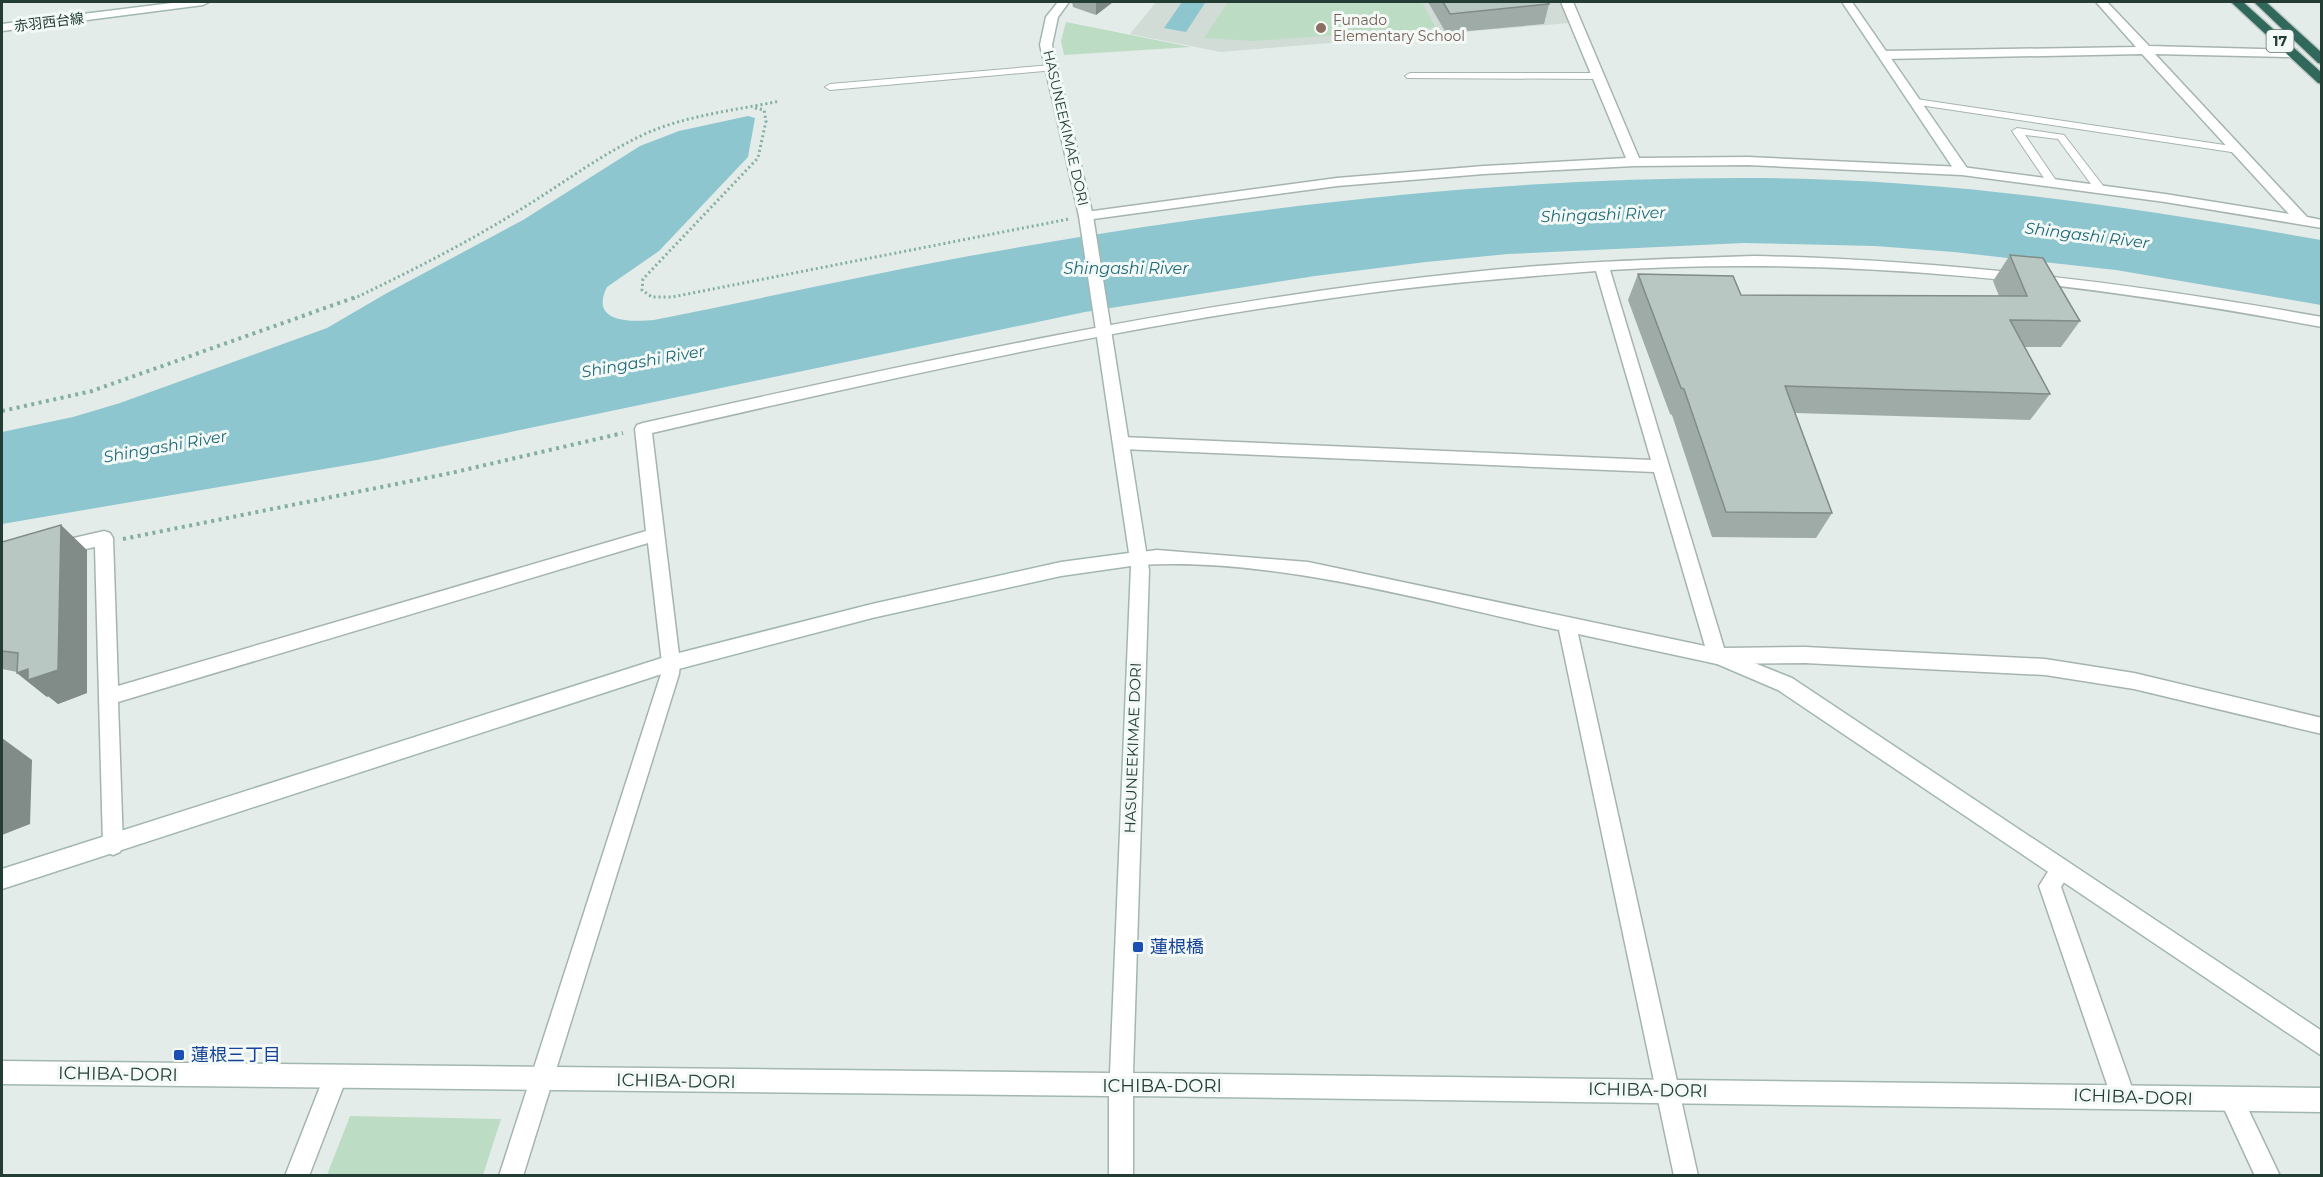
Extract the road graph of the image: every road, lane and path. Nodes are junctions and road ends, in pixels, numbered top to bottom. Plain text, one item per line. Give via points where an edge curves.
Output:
1 (203, 2) edge
2 (1063, 2) edge
3 (1567, 2) edge
4 (1847, 2) edge
5 (2101, 2) edge
6 (2237, 2) edge
7 (2260, 2) edge
8 (2, 28) edge
9 (2146, 50) junction
10 (2294, 53) junction
11 (1884, 55) junction
12 (2322, 60) edge
13 (1052, 68) junction
14 (1410, 76) dead end
15 (1597, 76) junction
16 (2322, 80) edge
17 (830, 87) dead end
18 (780, 101) dead end
19 (1916, 102) junction
20 (751, 107) junction
21 (2238, 150) junction
22 (1634, 162) junction
23 (1962, 171) junction
24 (2052, 182) junction
25 (2100, 189) junction
26 (1087, 219) junction
27 (2303, 220) junction
28 (2322, 224) edge
29 (1602, 267) junction
30 (2322, 322) edge
31 (1103, 326) junction
32 (2, 411) edge
33 (643, 429) junction
34 (1122, 443) junction
35 (1661, 466) junction
36 (654, 535) junction
37 (104, 542) junction
38 (37, 552) edge
39 (1139, 558) junction
40 (1567, 624) junction
41 (1717, 656) junction
42 (671, 663) junction
43 (109, 697) junction
44 (2322, 726) edge
45 (113, 845) junction
46 (2061, 869) junction
47 (2, 879) edge
48 (2322, 1045) edge
49 (2, 1072) edge
50 (334, 1077) junction
51 (542, 1080) junction
52 (1121, 1086) junction
53 (1668, 1090) junction
54 (2123, 1096) junction
55 (2232, 1100) junction
56 (2322, 1100) edge
57 (297, 1176) edge
58 (512, 1176) edge
59 (1120, 1176) edge
60 (1686, 1176) edge
61 (2268, 1176) edge

1 - 8 street, 赤羽西台線
2 - 13 street, HASUNEEKIMAE DORI via 1052,17 1047,36
3 - 15 street
4 - 11 street
5 - 9 street
6 - 10 highway, 17
7 - 12 highway, 17
9 - 10 street
9 - 11 street
9 - 21 street
10 - 16 highway, 17
11 - 19 street
13 - 17 lane
13 - 26 street, HASUNEEKIMAE DORI
14 - 15 lane
15 - 22 street
18 - 20 path
19 - 21 lane
19 - 23 street
20 - 26 path via 764,110 766,121 758,158 643,279 642,290 652,297 672,297
20 - 32 path via 649,132 613,150 517,212 352,299 92,391
21 - 27 street
22 - 23 street via 1748,161
22 - 26 street via 1337,182
23 - 24 street
24 - 25 street
24 - 25 lane via 2017,131 2061,137
25 - 27 street
26 - 31 street
27 - 28 street
29 - 30 street via 1751,261 1947,268 2086,283
29 - 31 street via 1396,284
29 - 35 street
31 - 33 street
31 - 34 street, HASUNEEKIMAE DORI
33 - 36 street
33 - 37 path via 451,473
34 - 35 street
34 - 39 street, HASUNEEKIMAE DORI
35 - 41 street
36 - 42 street
36 - 43 street
37 - 38 street via 105,538
37 - 43 street
39 - 40 street via 1230,561 1308,570
39 - 42 street via 1050,571
39 - 52 street, HASUNEEKIMAE DORI
40 - 41 street
40 - 53 street
41 - 44 street via 1805,655 2045,667 2134,681
41 - 46 street via 1785,684
42 - 45 street
42 - 51 street
43 - 45 street
45 - 47 street
46 - 48 street
46 - 54 street via 2050,886
49 - 50 street, ICHIBA-DORI
50 - 51 street, ICHIBA-DORI
50 - 57 street
51 - 52 street, ICHIBA-DORI
51 - 58 street
52 - 53 street, ICHIBA-DORI
52 - 59 street, HASUNEEKIMAE DORI
53 - 54 street, ICHIBA-DORI
53 - 60 street
54 - 55 street, ICHIBA-DORI
55 - 56 street, ICHIBA-DORI
55 - 61 street

